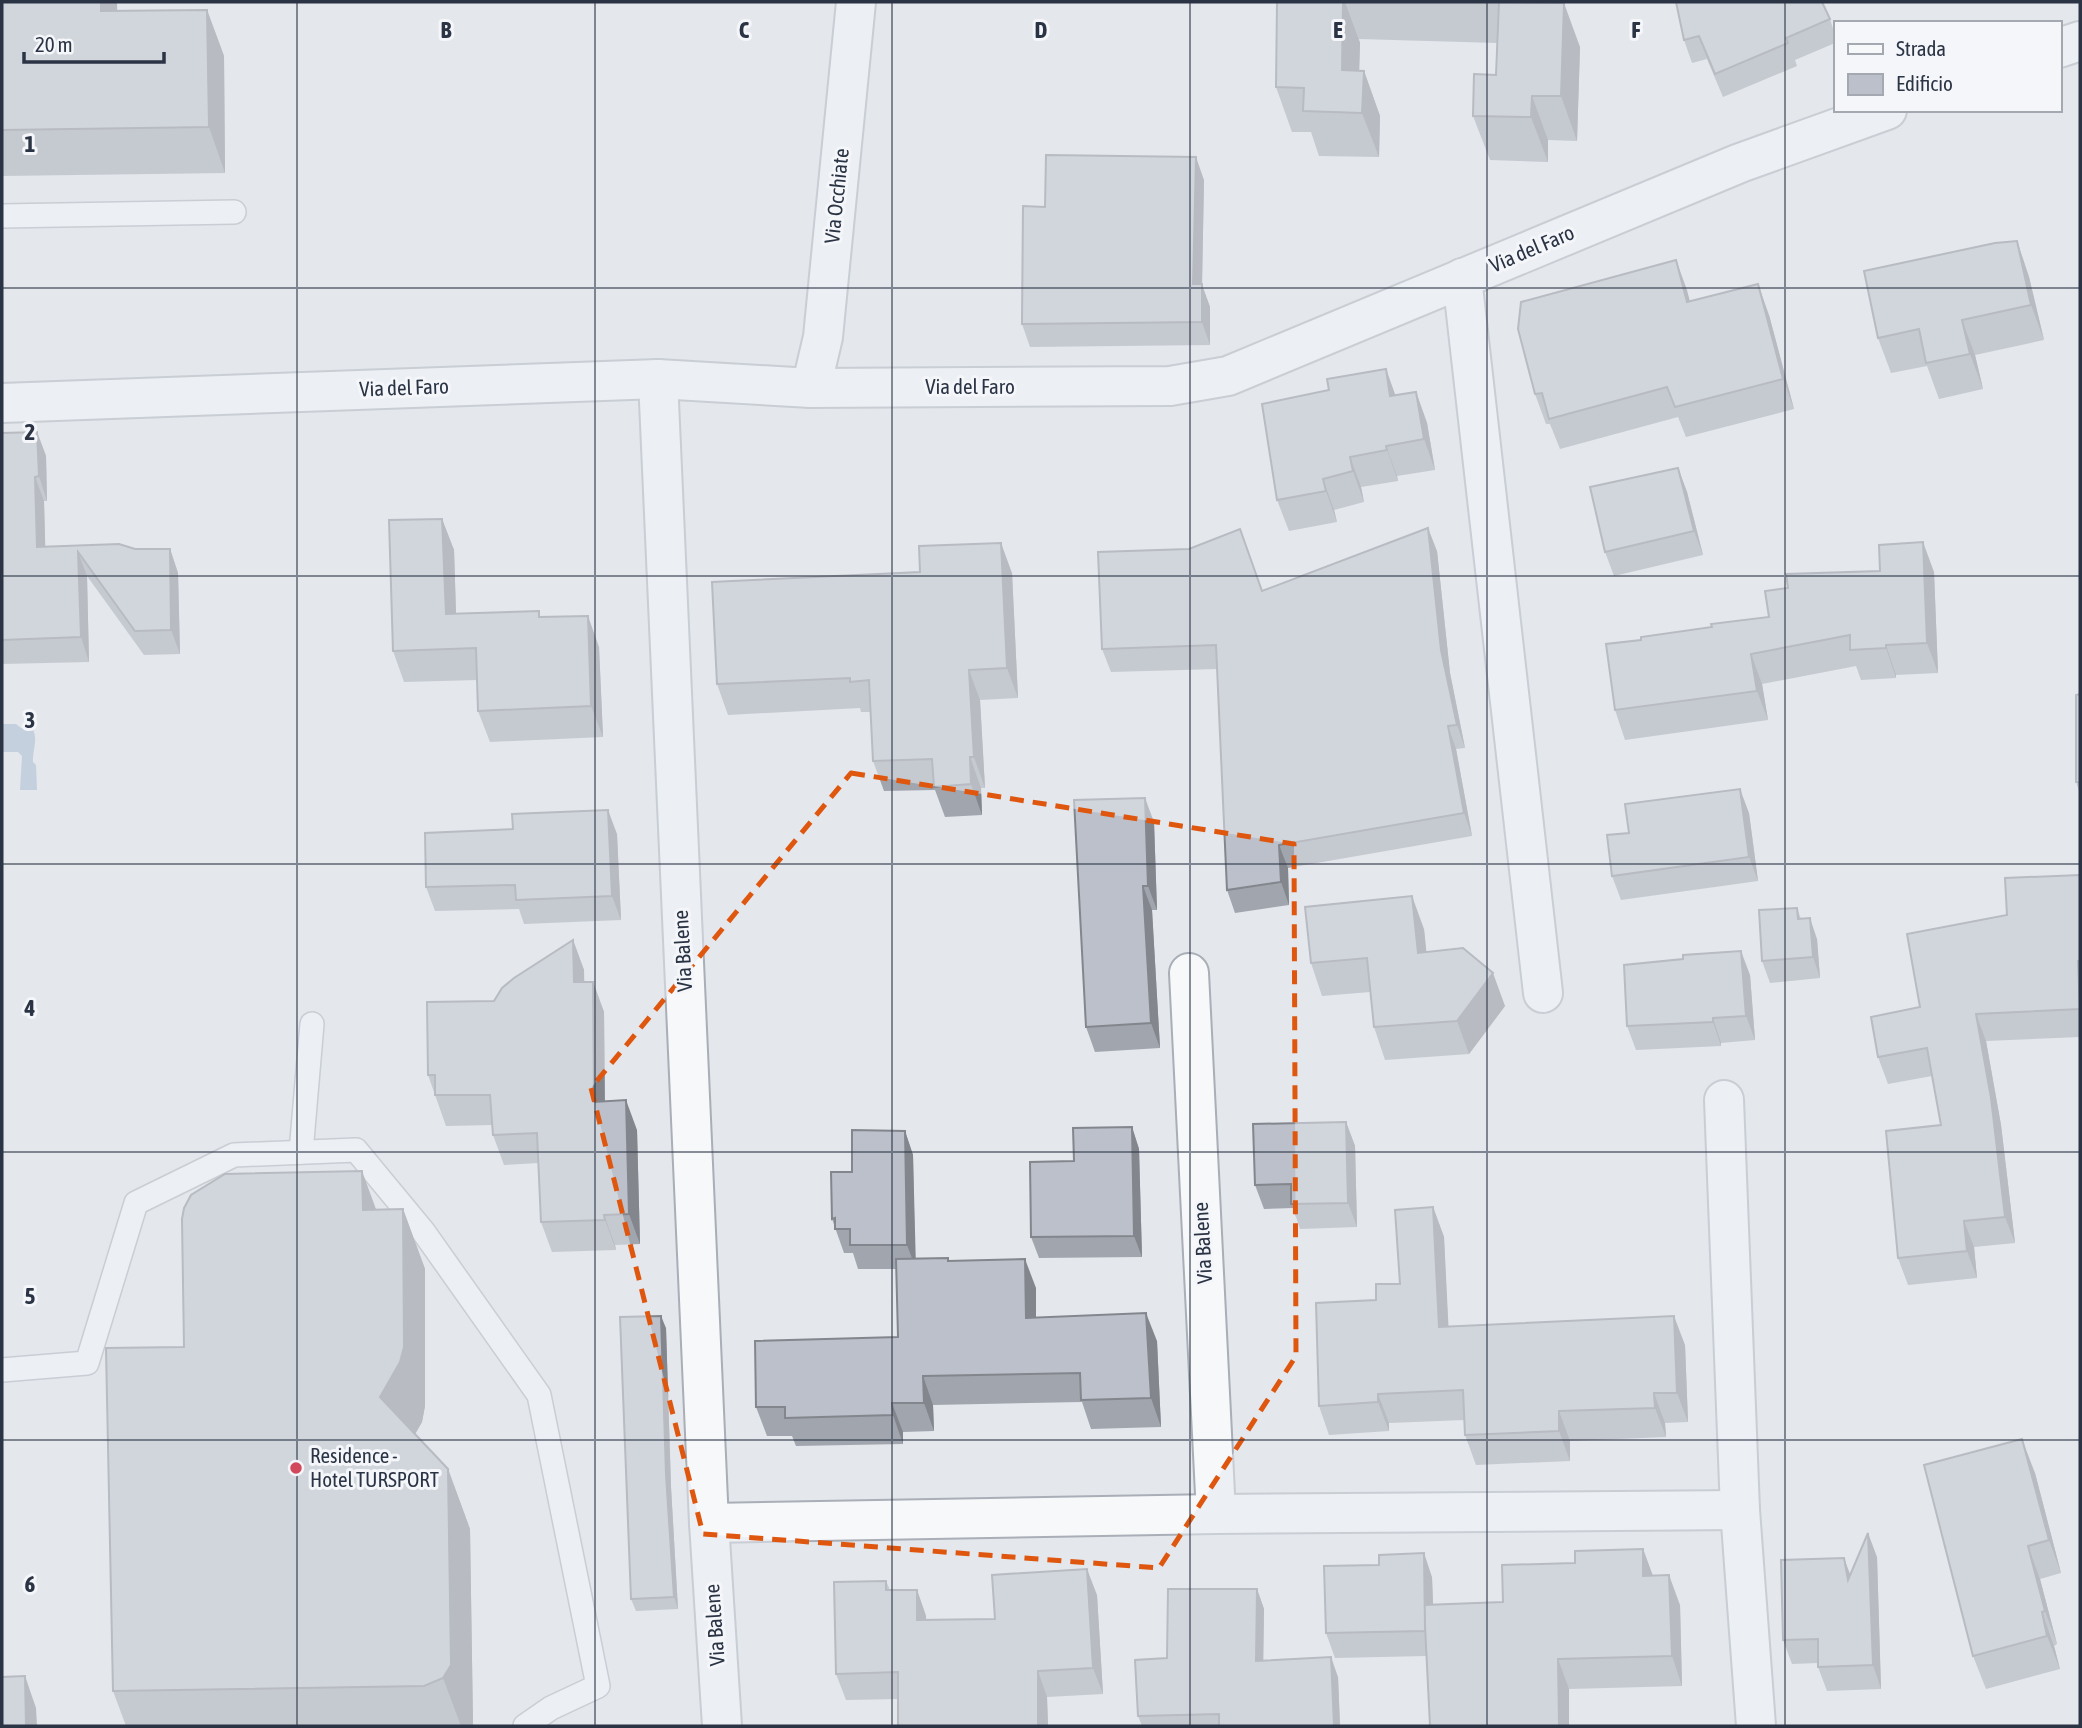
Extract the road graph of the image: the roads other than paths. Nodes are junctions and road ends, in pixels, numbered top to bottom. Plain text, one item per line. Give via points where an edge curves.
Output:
1 (856, 2) edge
2 (2080, 41) edge
3 (2061, 47) edge
4 (1881, 112) edge
5 (234, 212) dead end
6 (2, 216) edge
7 (1462, 278) junction
8 (658, 379) junction
9 (811, 388) junction
10 (2, 403) edge
11 (1189, 973) dead end
12 (1543, 993) dead end
13 (312, 1024) dead end
14 (1724, 1100) dead end
15 (301, 1152) junction
16 (2, 1370) edge
17 (1740, 1510) junction
18 (1216, 1514) junction
19 (709, 1523) junction
20 (525, 1726) edge
21 (722, 1726) edge
22 (1756, 1726) edge

1 - 9 street, Via Occhiate via 823,337
2 - 3 street
4 - 7 street, Via del Faro via 1740,163
5 - 6 lane
7 - 9 street, Via del Faro via 1228,376 1170,386
7 - 12 street
8 - 9 street, Via del Faro
8 - 10 street, Via del Faro
8 - 19 street, Via Balene
11 - 18 street, Via Balene
13 - 15 lane
14 - 17 street
15 - 16 lane via 234,1155 136,1203 87,1363
15 - 20 lane via 356,1150 423,1231 539,1395 598,1686
17 - 18 street
17 - 22 street
18 - 19 street
19 - 21 street, Via Balene

